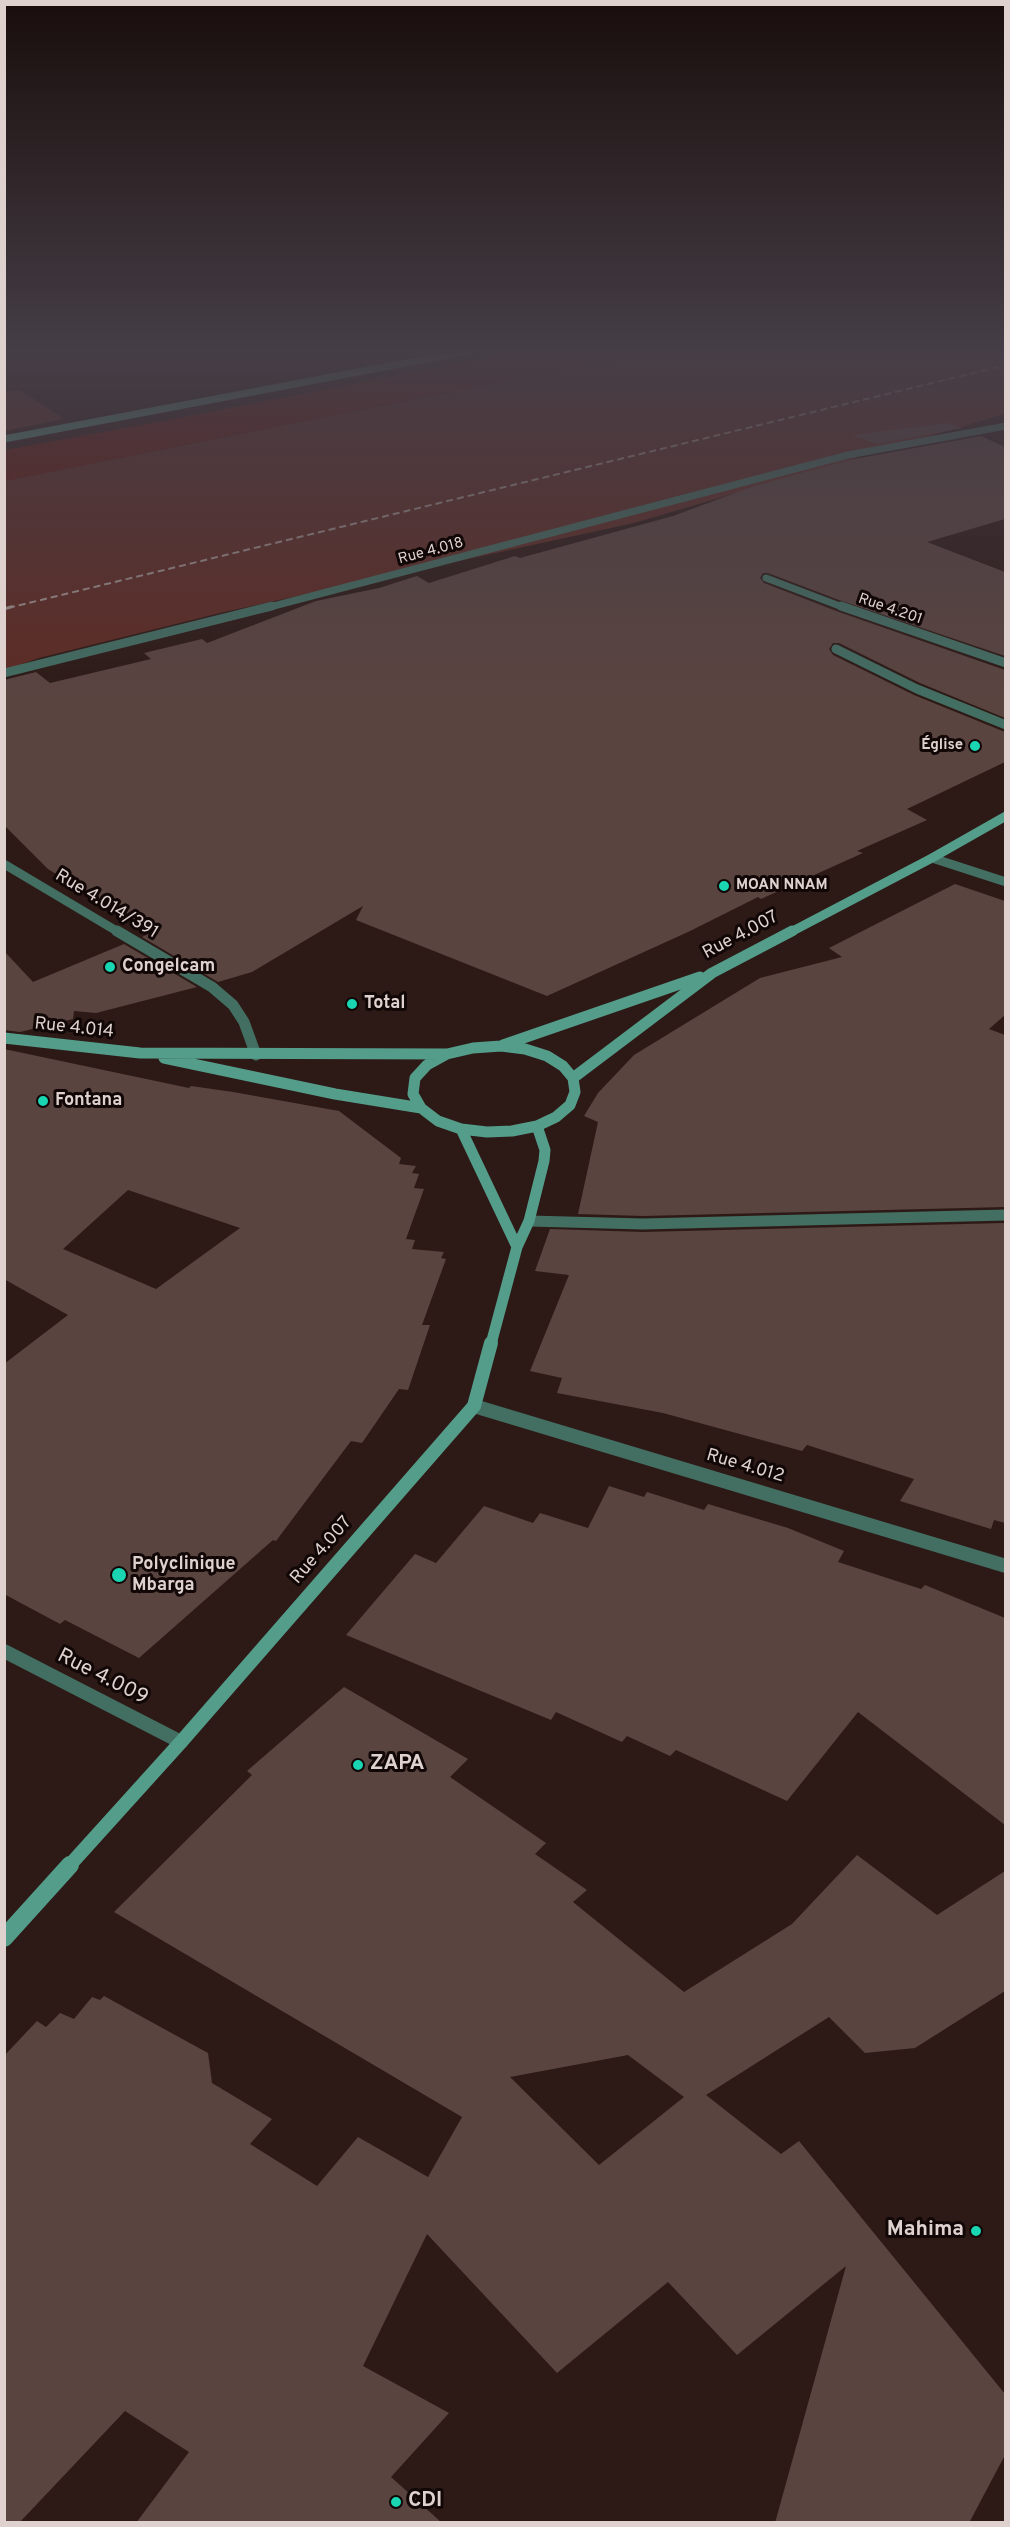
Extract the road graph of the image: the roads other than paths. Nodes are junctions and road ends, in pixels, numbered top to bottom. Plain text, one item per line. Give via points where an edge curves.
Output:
1 (796, 469) edge
2 (766, 578) dead end
3 (836, 650) dead end
4 (1005, 663) edge
5 (4, 673) edge
6 (1005, 725) edge
7 (1005, 816) edge
8 (932, 858) junction
9 (4, 864) edge
10 (1005, 882) edge
11 (712, 973) junction
12 (4, 1038) edge
13 (501, 1046) junction
14 (140, 1053) junction
15 (447, 1054) junction
16 (256, 1055) junction
17 (573, 1078) junction
18 (421, 1108) junction
19 (537, 1126) junction
20 (461, 1129) junction
21 (1005, 1215) edge
22 (529, 1221) junction
23 (517, 1247) junction
24 (474, 1406) junction
25 (1005, 1566) edge
26 (4, 1651) edge
27 (181, 1742) junction
28 (4, 1938) edge

1 - 5 street, Rue 4.018 via 383,579
2 - 4 street, Rue 4.201
3 - 6 street
7 - 8 main road, Rue 4.007
8 - 10 street
8 - 11 main road, Rue 4.007
9 - 16 street, Rue 4.014/391 via 212,987 233,1005
11 - 13 main road
11 - 17 main road, Rue 4.007
12 - 14 main road, Rue 4.014
13 - 15 main road via 473,1047
13 - 17 main road via 547,1056
14 - 16 main road
14 - 18 main road
15 - 16 main road
15 - 18 main road via 427,1065 415,1078 413,1094
17 - 19 main road via 575,1092 570,1105
18 - 20 main road
19 - 20 main road via 487,1132
19 - 22 main road, Rue 4.007 via 545,1150
20 - 23 main road
21 - 22 street via 643,1224
22 - 23 main road, Rue 4.007
23 - 24 main road, Rue 4.007
24 - 25 street, Rue 4.012
24 - 27 main road, Rue 4.007
26 - 27 street, Rue 4.009
27 - 28 main road, Rue 4.007

